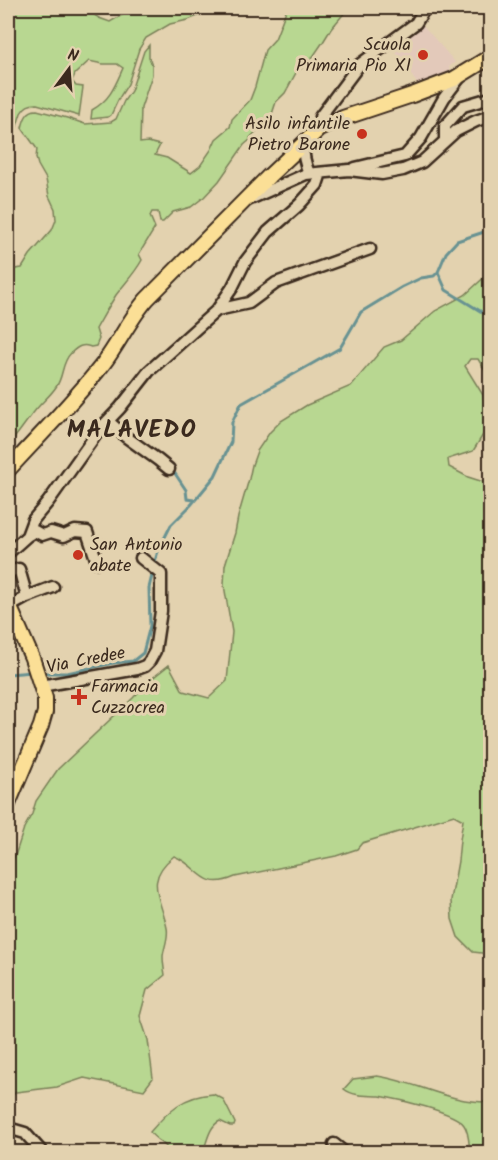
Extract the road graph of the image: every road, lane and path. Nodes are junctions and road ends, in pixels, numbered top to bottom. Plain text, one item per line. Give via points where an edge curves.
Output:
1 (425, 8) edge
2 (490, 48) edge
3 (490, 57) edge
4 (464, 73) junction
5 (490, 98) edge
6 (490, 116) edge
7 (322, 128) junction
8 (445, 141) junction
9 (303, 143) junction
10 (349, 170) junction
11 (315, 173) junction
12 (242, 203) junction
13 (370, 249) dead end
14 (217, 310) junction
15 (108, 421) junction
16 (170, 469) dead end
17 (8, 470) edge
18 (27, 536) junction
19 (8, 553) edge
20 (8, 559) edge
21 (144, 560) dead end
22 (97, 562) dead end
23 (10, 573) edge
24 (53, 587) dead end
25 (27, 597) junction
26 (8, 605) edge
27 (41, 687) junction
28 (8, 804) edge
29 (8, 1128) edge
30 (334, 1144) dead end
31 (42, 1152) edge
32 (344, 1152) edge

1 - 7 street via 417,23 359,64 320,117
2 - 4 street
3 - 4 main road
4 - 7 main road
4 - 10 street via 405,156
5 - 8 street via 463,106 445,126
6 - 8 street via 456,131
7 - 9 main road
8 - 10 street via 422,162 403,170 382,174
9 - 11 street via 306,166
9 - 12 main road
10 - 11 street
11 - 12 street
11 - 14 street via 317,185 268,232
12 - 17 main road via 143,303 103,364
13 - 14 street via 276,283 249,303
14 - 15 street via 149,371
15 - 16 street
15 - 18 street via 33,520
18 - 19 street
18 - 22 street via 35,531 63,536 87,532
20 - 23 street
21 - 27 street, Via Credee via 161,574 161,611 149,662 138,669
23 - 25 street via 19,569
24 - 25 street
25 - 26 street
26 - 27 main road
27 - 28 main road via 46,706 44,719
29 - 31 street via 25,1133
30 - 32 street

